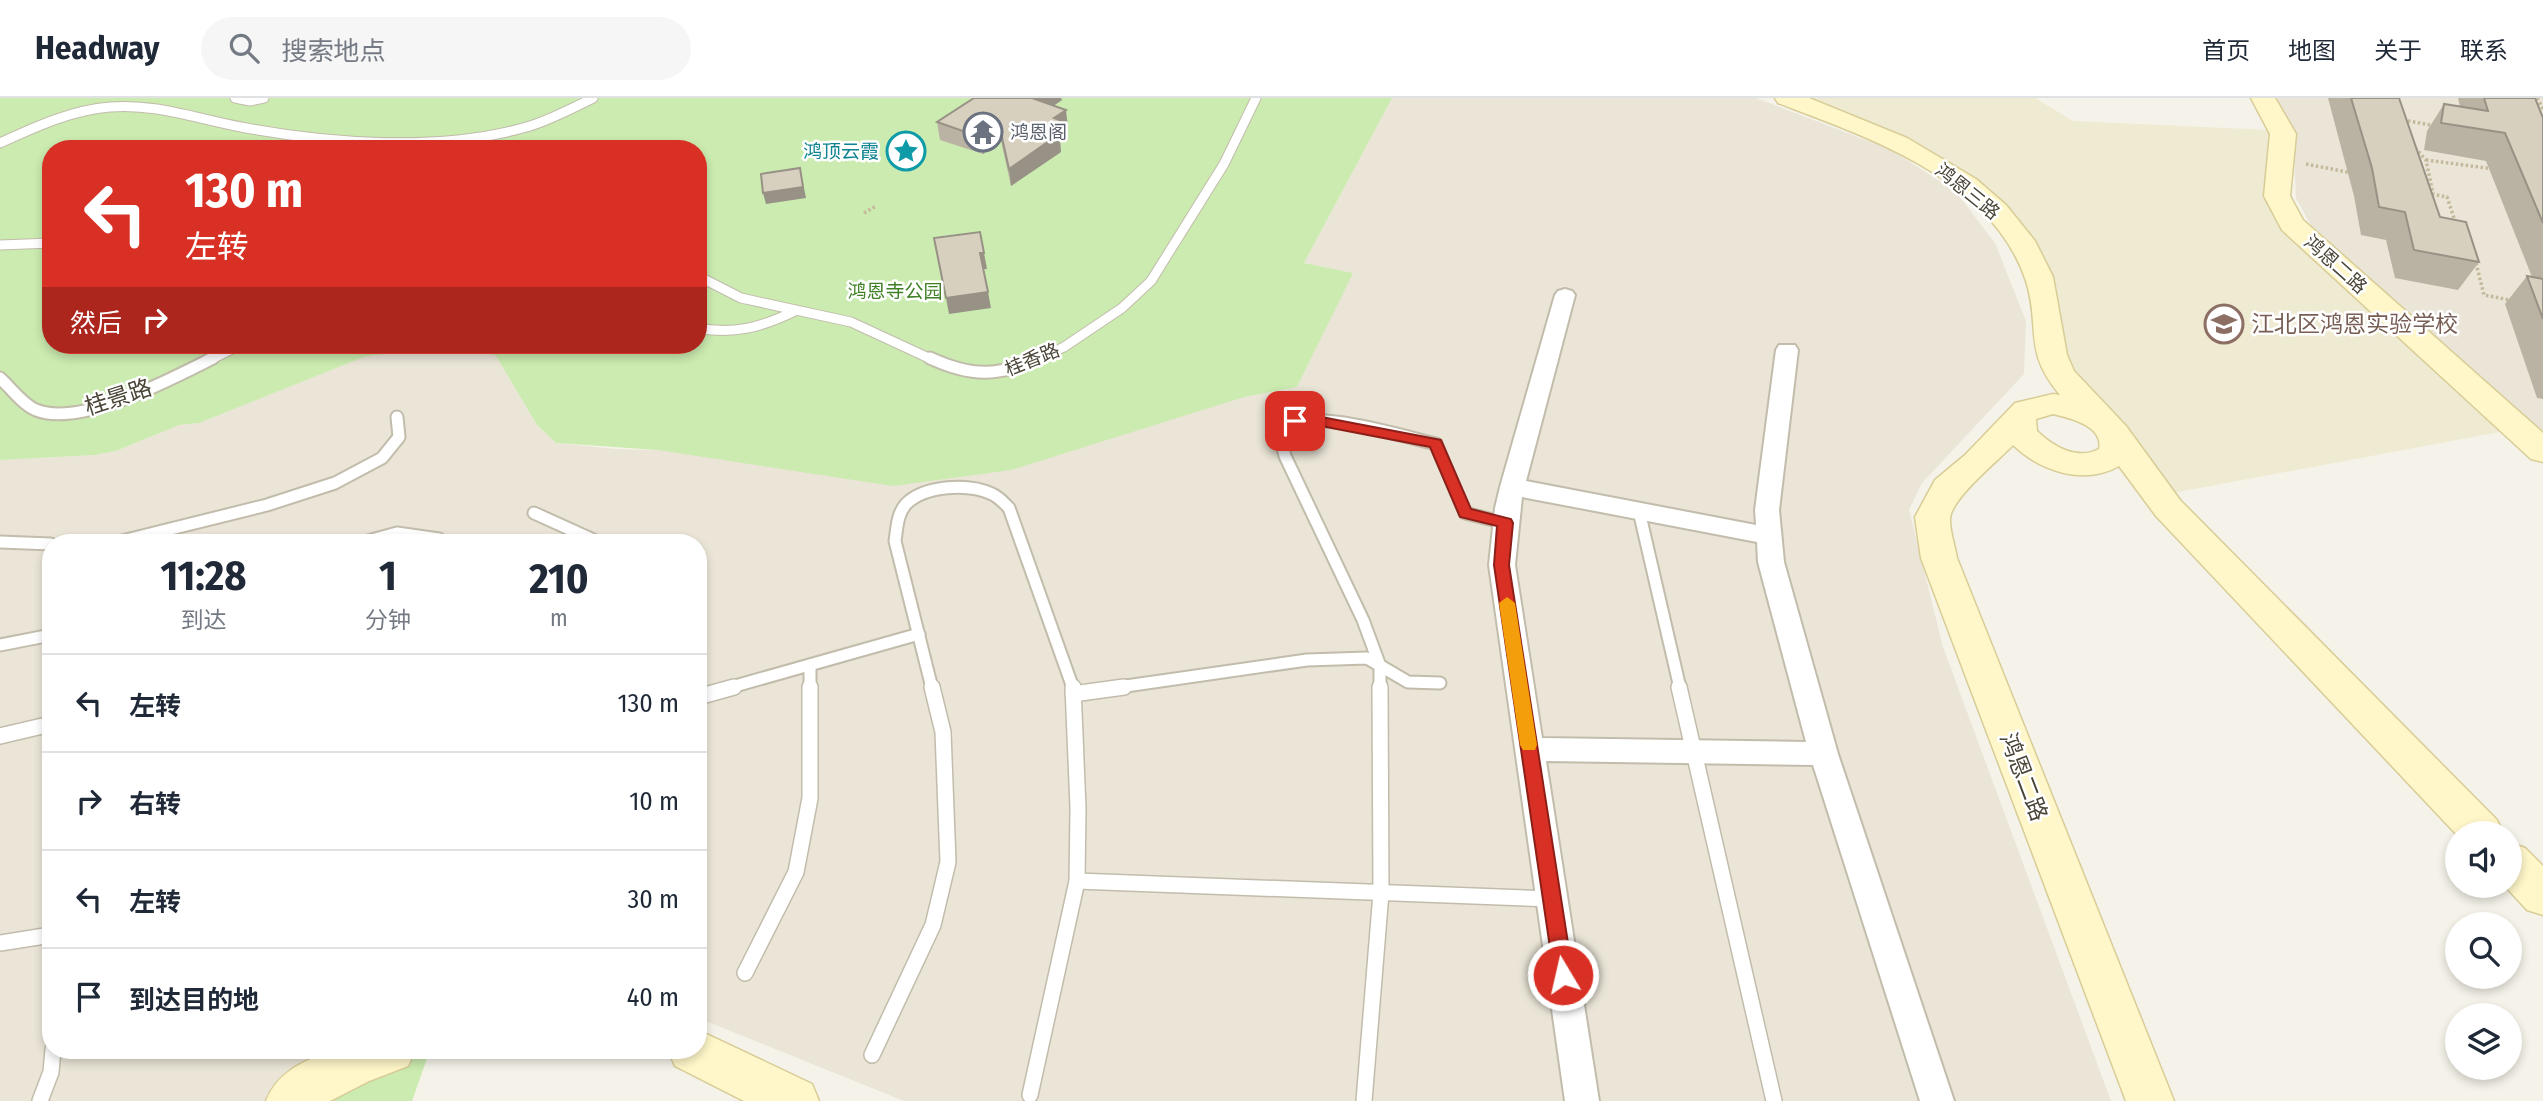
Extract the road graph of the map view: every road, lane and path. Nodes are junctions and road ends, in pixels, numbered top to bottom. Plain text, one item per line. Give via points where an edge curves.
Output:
1 (235, 98) edge
2 (264, 98) edge
3 (593, 98) edge
4 (1256, 98) edge
5 (1787, 98) edge
6 (2263, 98) edge
7 (2537, 98) edge
8 (2543, 109) edge
9 (2439, 126) dead end
10 (2400, 128) edge
11 (371, 140) edge
12 (417, 140) edge
13 (0, 143) edge
14 (2411, 145) edge
15 (2281, 159) junction
16 (2426, 160) junction
17 (2504, 171) edge
18 (2360, 174) dead end
19 (2421, 192) edge
20 (2433, 194) junction
21 (876, 206) dead end
22 (864, 213) dead end
23 (2447, 219) edge
24 (42, 243) edge
25 (0, 245) edge
26 (2475, 262) edge
27 (707, 281) edge
28 (1565, 295) dead end
29 (2519, 302) dead end
30 (795, 311) junction
31 (707, 330) edge
32 (1787, 350) dead end
33 (221, 354) edge
34 (2056, 367) junction
35 (0, 378) edge
36 (2023, 414) junction
37 (397, 417) dead end
38 (2108, 429) junction
39 (2543, 451) edge
40 (2063, 461) junction
41 (1977, 463) junction
42 (1512, 487) junction
43 (2168, 508) junction
44 (1639, 511) junction
45 (534, 513) dead end
46 (1505, 523) junction
47 (150, 534) edge
48 (580, 534) edge
49 (1769, 536) junction
50 (0, 542) edge
51 (42, 544) edge
52 (919, 634) junction
53 (42, 637) edge
54 (0, 645) edge
55 (810, 665) junction
56 (1380, 666) junction
57 (1440, 683) dead end
58 (707, 694) edge
59 (1073, 694) junction
60 (42, 726) edge
61 (0, 736) edge
62 (1529, 749) junction
63 (1694, 751) junction
64 (1824, 754) junction
65 (2470, 821) edge
66 (2522, 874) edge
67 (1077, 881) junction
68 (1381, 893) junction
69 (2543, 896) edge
70 (1552, 899) junction
71 (42, 936) edge
72 (0, 943) edge
73 (745, 973) dead end
74 (872, 1055) dead end
75 (707, 1057) edge
76 (52, 1059) edge
77 (365, 1059) edge
78 (1030, 1095) dead end
79 (40, 1101) edge
80 (290, 1101) edge
81 (795, 1101) edge
82 (1364, 1101) edge
83 (1583, 1101) edge
84 (1773, 1101) edge
85 (1937, 1101) edge
86 (2150, 1101) edge

1 - 2 lane
3 - 12 lane via 530,126 464,138
4 - 30 lane, 桂香路 via 1224,164 1151,281 1122,308 1040,359 994,373 971,373 949,368 850,322
5 - 34 street, 鸿恩三路 via 1888,137 1931,160 2001,216 2027,249 2040,280
6 - 15 street, 鸿恩二路 via 2283,134
7 - 8 path
9 - 10 path via 2397,120
11 - 13 lane via 253,130 133,106 63,116
14 - 16 path
15 - 18 path
15 - 39 street, 鸿恩二路 via 2277,196 2292,224
16 - 17 path
16 - 20 path
19 - 20 path
20 - 23 path via 2447,197 2455,221
21 - 22 path
24 - 25 lane
26 - 29 path via 2484,295
27 - 30 lane, 桂香路 via 741,298
28 - 42 street
30 - 31 lane via 741,332
32 - 49 street
33 - 35 lane, 桂景路 via 149,389 65,412 37,410
34 - 36 street, 鸿恩二路
34 - 38 street
36 - 38 street via 2053,404 2069,407
36 - 40 street via 2021,434 2033,447
36 - 41 street, 鸿恩二路
37 - 47 lane via 399,438 382,458 335,483
38 - 40 street via 2118,447 2106,461
38 - 43 street
40 - 41 street
40 - 43 street
41 - 86 street, 鸿恩二路 via 1947,488 1932,517 1939,558
42 - 44 street
42 - 46 street
43 - 65 street
44 - 49 street
44 - 63 lane
45 - 48 lane
46 - 56 lane via 1465,513 1436,444 1316,420 1284,425 1279,432 1286,456
46 - 62 street via 1502,565
49 - 64 street via 1771,562
50 - 51 lane
52 - 55 lane
52 - 59 lane via 895,541 900,512 932,491 971,488 995,494 1009,508
52 - 74 lane via 943,732 948,862 933,925
53 - 54 lane
55 - 58 lane
55 - 73 lane via 810,798 796,872
56 - 57 lane via 1408,682
56 - 59 lane via 1367,658 1307,660
56 - 68 lane
59 - 67 lane
60 - 61 lane
62 - 63 street
62 - 70 street
63 - 64 street
63 - 84 lane
64 - 85 street
66 - 69 street
67 - 68 lane
67 - 78 lane
68 - 70 lane
68 - 82 lane
70 - 83 street
71 - 72 lane
75 - 81 street
76 - 79 lane
77 - 80 street

